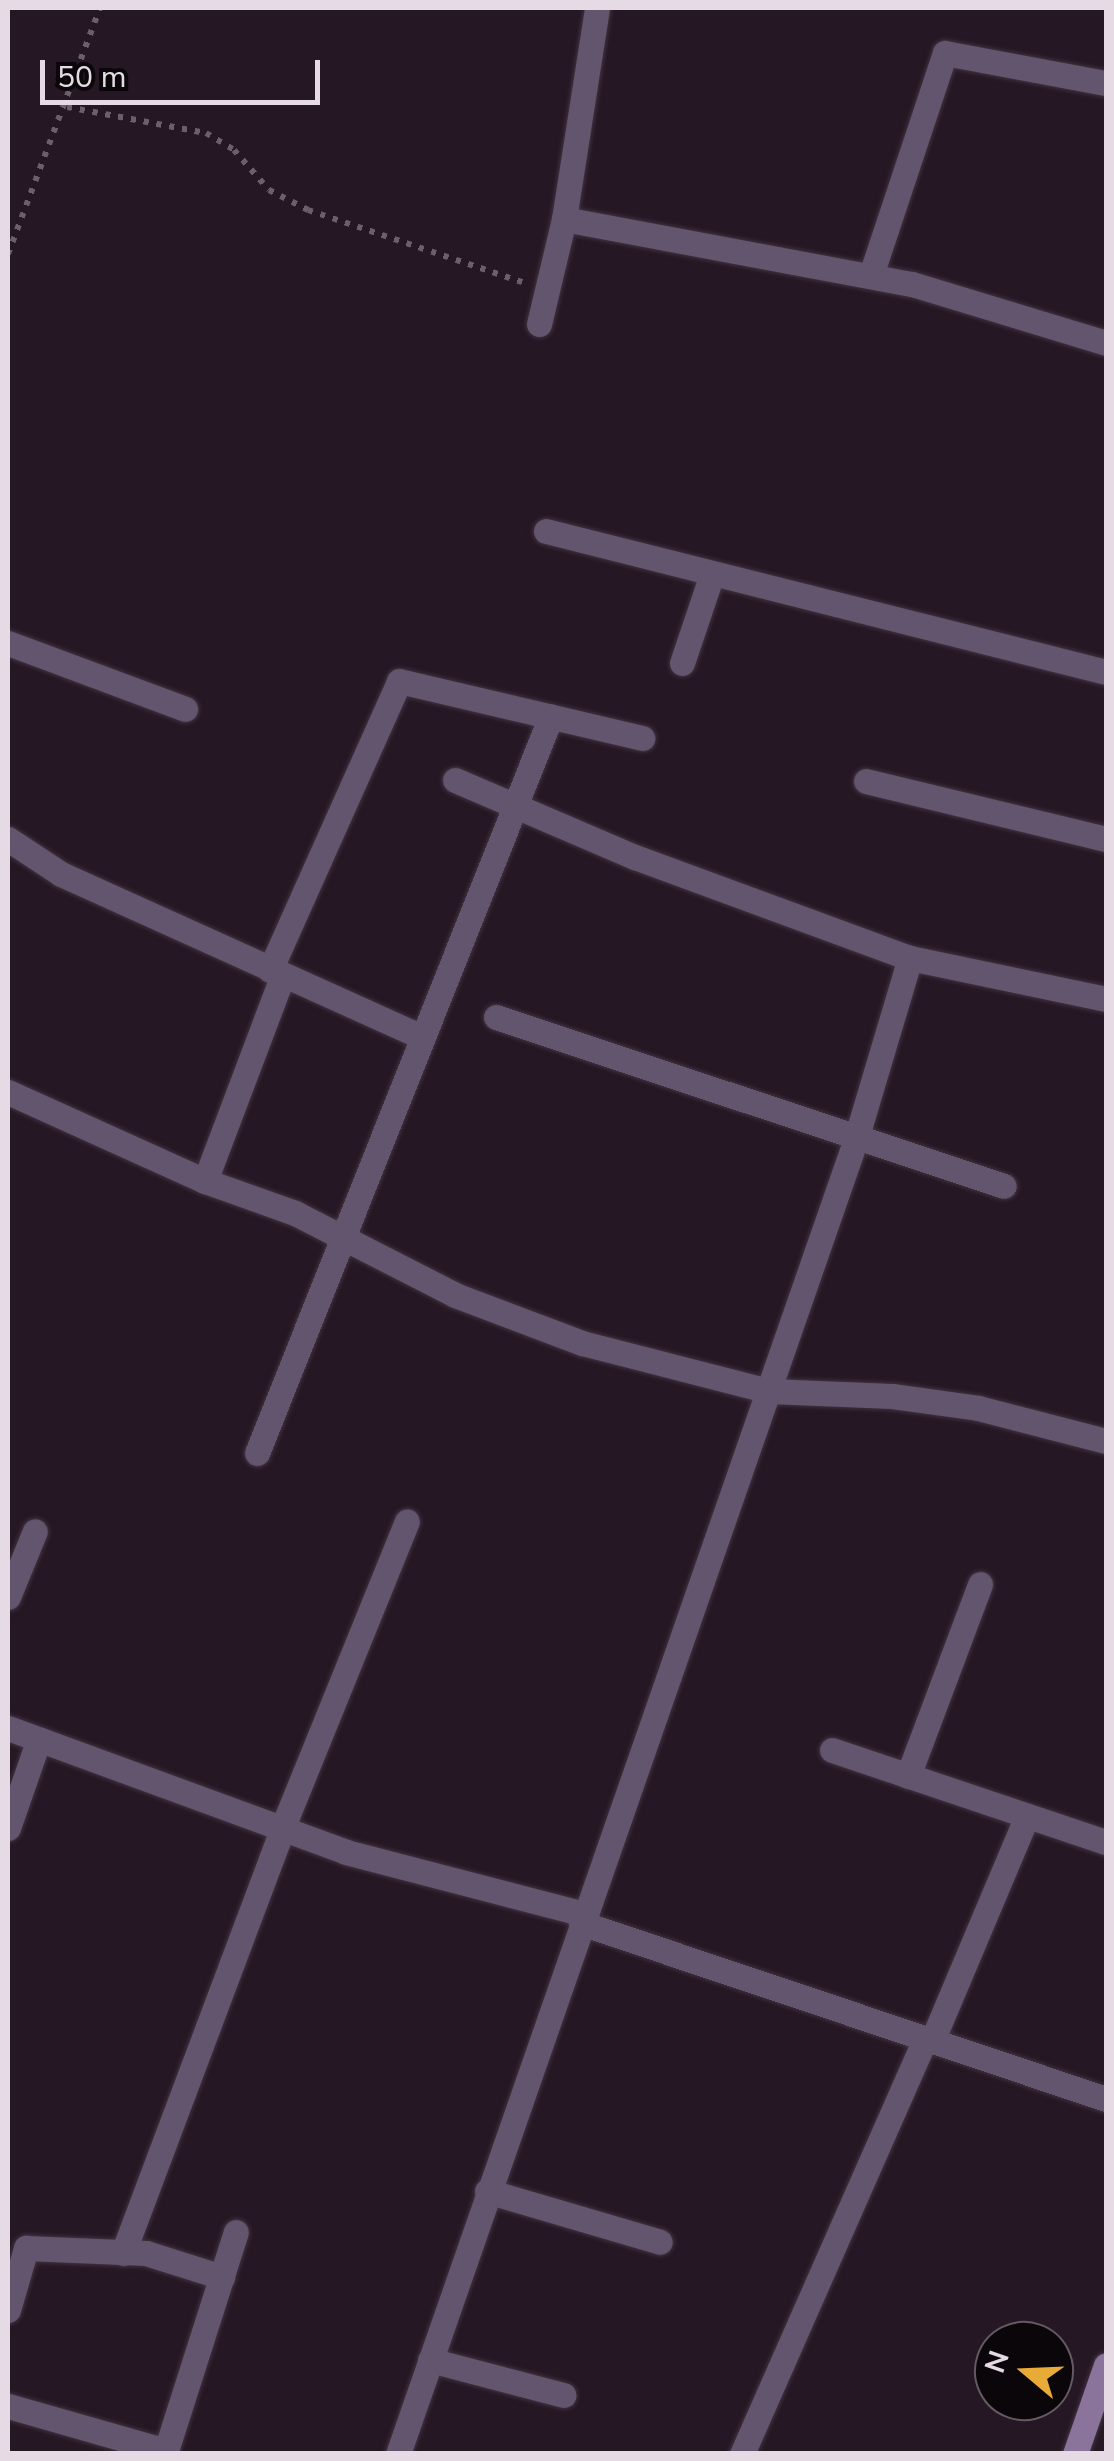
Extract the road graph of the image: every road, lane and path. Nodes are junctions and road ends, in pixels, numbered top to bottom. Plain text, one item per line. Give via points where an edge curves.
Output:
1 (100, 8) edge
2 (597, 8) edge
3 (1106, 83) edge
4 (67, 107) junction
5 (564, 219) junction
6 (8, 254) edge
7 (871, 275) junction
8 (547, 290) junction
9 (539, 324) dead end
10 (1106, 343) edge
11 (546, 531) dead end
12 (712, 574) junction
13 (8, 642) edge
14 (682, 662) dead end
15 (1106, 672) edge
16 (185, 708) dead end
17 (550, 716) junction
18 (642, 738) dead end
19 (455, 780) dead end
20 (866, 781) dead end
21 (515, 804) junction
22 (8, 838) edge
23 (1106, 839) edge
24 (910, 958) junction
25 (276, 973) junction
26 (1106, 999) edge
27 (496, 1018) dead end
28 (422, 1037) junction
29 (8, 1092) edge
30 (856, 1139) junction
31 (205, 1181) junction
32 (1004, 1186) dead end
33 (340, 1237) junction
34 (769, 1391) junction
35 (1106, 1441) edge
36 (257, 1453) dead end
37 (407, 1521) dead end
38 (35, 1531) dead end
39 (980, 1584) dead end
40 (8, 1596) edge
41 (8, 1728) edge
42 (39, 1739) junction
43 (832, 1750) dead end
44 (908, 1776) junction
45 (1026, 1818) junction
46 (8, 1828) edge
47 (282, 1829) junction
48 (1106, 1842) edge
49 (583, 1918) junction
50 (929, 2040) junction
51 (1106, 2099) edge
52 (487, 2191) junction
53 (236, 2232) dead end
54 (660, 2242) dead end
55 (124, 2253) junction
56 (222, 2277) junction
57 (8, 2310) edge
58 (430, 2360) junction
59 (1106, 2365) edge
60 (562, 2395) dead end
61 (8, 2406) edge
62 (166, 2452) edge
63 (398, 2454) edge
64 (742, 2454) edge
65 (1075, 2454) edge

1 - 4 path
2 - 5 street
3 - 7 street via 945,53
4 - 6 path
4 - 8 path via 206,133 234,150 269,190 308,210
5 - 7 street
5 - 8 street
7 - 10 street
8 - 9 street
11 - 12 street
12 - 14 street
12 - 15 street
13 - 16 street
17 - 18 street
17 - 21 street
17 - 25 street via 399,681
19 - 21 street
20 - 23 street
21 - 24 street via 635,857
21 - 28 street
22 - 25 street via 61,874
24 - 26 street
24 - 30 street
25 - 28 street
25 - 31 street
27 - 30 street
28 - 33 street
29 - 31 street
30 - 32 street
30 - 34 street
31 - 33 street
33 - 34 street via 455,1295 582,1343
33 - 36 street
34 - 35 street via 978,1408
34 - 49 street
37 - 47 street
38 - 40 street
39 - 44 street
41 - 42 street
42 - 46 street
42 - 47 street
43 - 44 street
44 - 45 street
45 - 48 street
45 - 50 street
47 - 49 street
47 - 55 street
49 - 50 street
49 - 52 street
50 - 51 street
50 - 64 street
52 - 54 street
52 - 58 street
53 - 56 street
55 - 56 street
55 - 57 street via 26,2248
56 - 62 street
58 - 60 street
58 - 63 street
59 - 65 street
61 - 62 street

